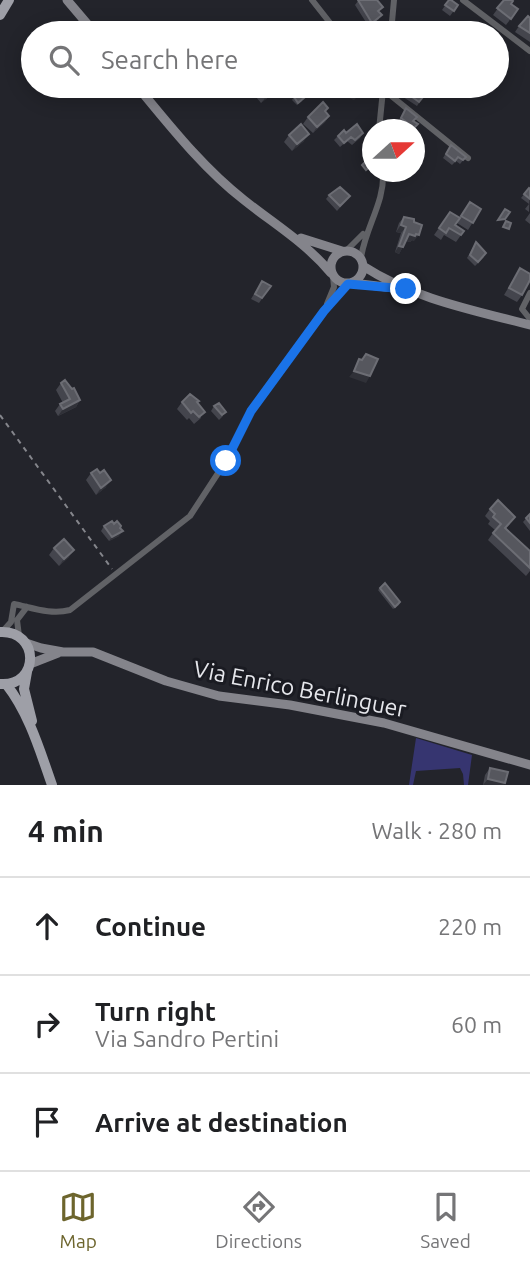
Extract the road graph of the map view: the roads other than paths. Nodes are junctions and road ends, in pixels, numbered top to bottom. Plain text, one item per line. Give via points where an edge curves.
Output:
1 (15, 0) edge
2 (67, 0) edge
3 (73, 0) edge
4 (312, 0) edge
5 (394, 0) edge
6 (463, 0) edge
7 (4, 8) edge
8 (81, 15) junction
9 (86, 21) edge
10 (329, 21) edge
11 (392, 21) edge
12 (491, 21) edge
13 (509, 35) edge
14 (530, 51) edge
15 (147, 98) edge
16 (381, 98) edge
17 (395, 98) edge
18 (380, 119) edge
19 (468, 159) edge
20 (383, 182) edge
21 (368, 227) junction
22 (293, 235) junction
23 (345, 251) junction
24 (362, 262) junction
25 (332, 274) junction
26 (350, 283) junction
27 (406, 289) junction
28 (530, 293) edge
29 (324, 311) junction
30 (530, 319) edge
31 (530, 325) edge
32 (27, 607) junction
33 (1, 632) edge
34 (22, 640) junction
35 (63, 652) junction
36 (28, 668) junction
37 (3, 684) edge
38 (36, 739) junction
39 (530, 765) edge
40 (52, 785) edge

1 - 7 main road
2 - 8 street
3 - 8 street
4 - 10 street
5 - 11 street
6 - 12 street
8 - 9 street
13 - 14 street
15 - 22 street via 197,156 244,200
16 - 18 street
17 - 19 street
20 - 21 street
21 - 23 street
21 - 24 street
22 - 23 street
22 - 25 street
23 - 24 street via 357,254
23 - 25 street via 331,262
24 - 26 street via 360,276
24 - 27 street
25 - 26 street via 340,282
25 - 29 street via 332,294
26 - 27 street
26 - 29 street
27 - 31 street
28 - 30 street via 522,309
29 - 32 street via 251,411 190,516 70,610
32 - 33 street via 14,604 11,622
32 - 34 street via 17,620
33 - 34 main road
34 - 35 street, Via Enrico Berlinguer
34 - 36 main road via 29,650
35 - 36 street, Via Enrico Berlinguer
35 - 39 street, Via Enrico Berlinguer via 93,652 219,696 384,723
36 - 37 main road via 21,678
36 - 38 main road via 24,688
37 - 38 main road via 16,697
38 - 40 main road

